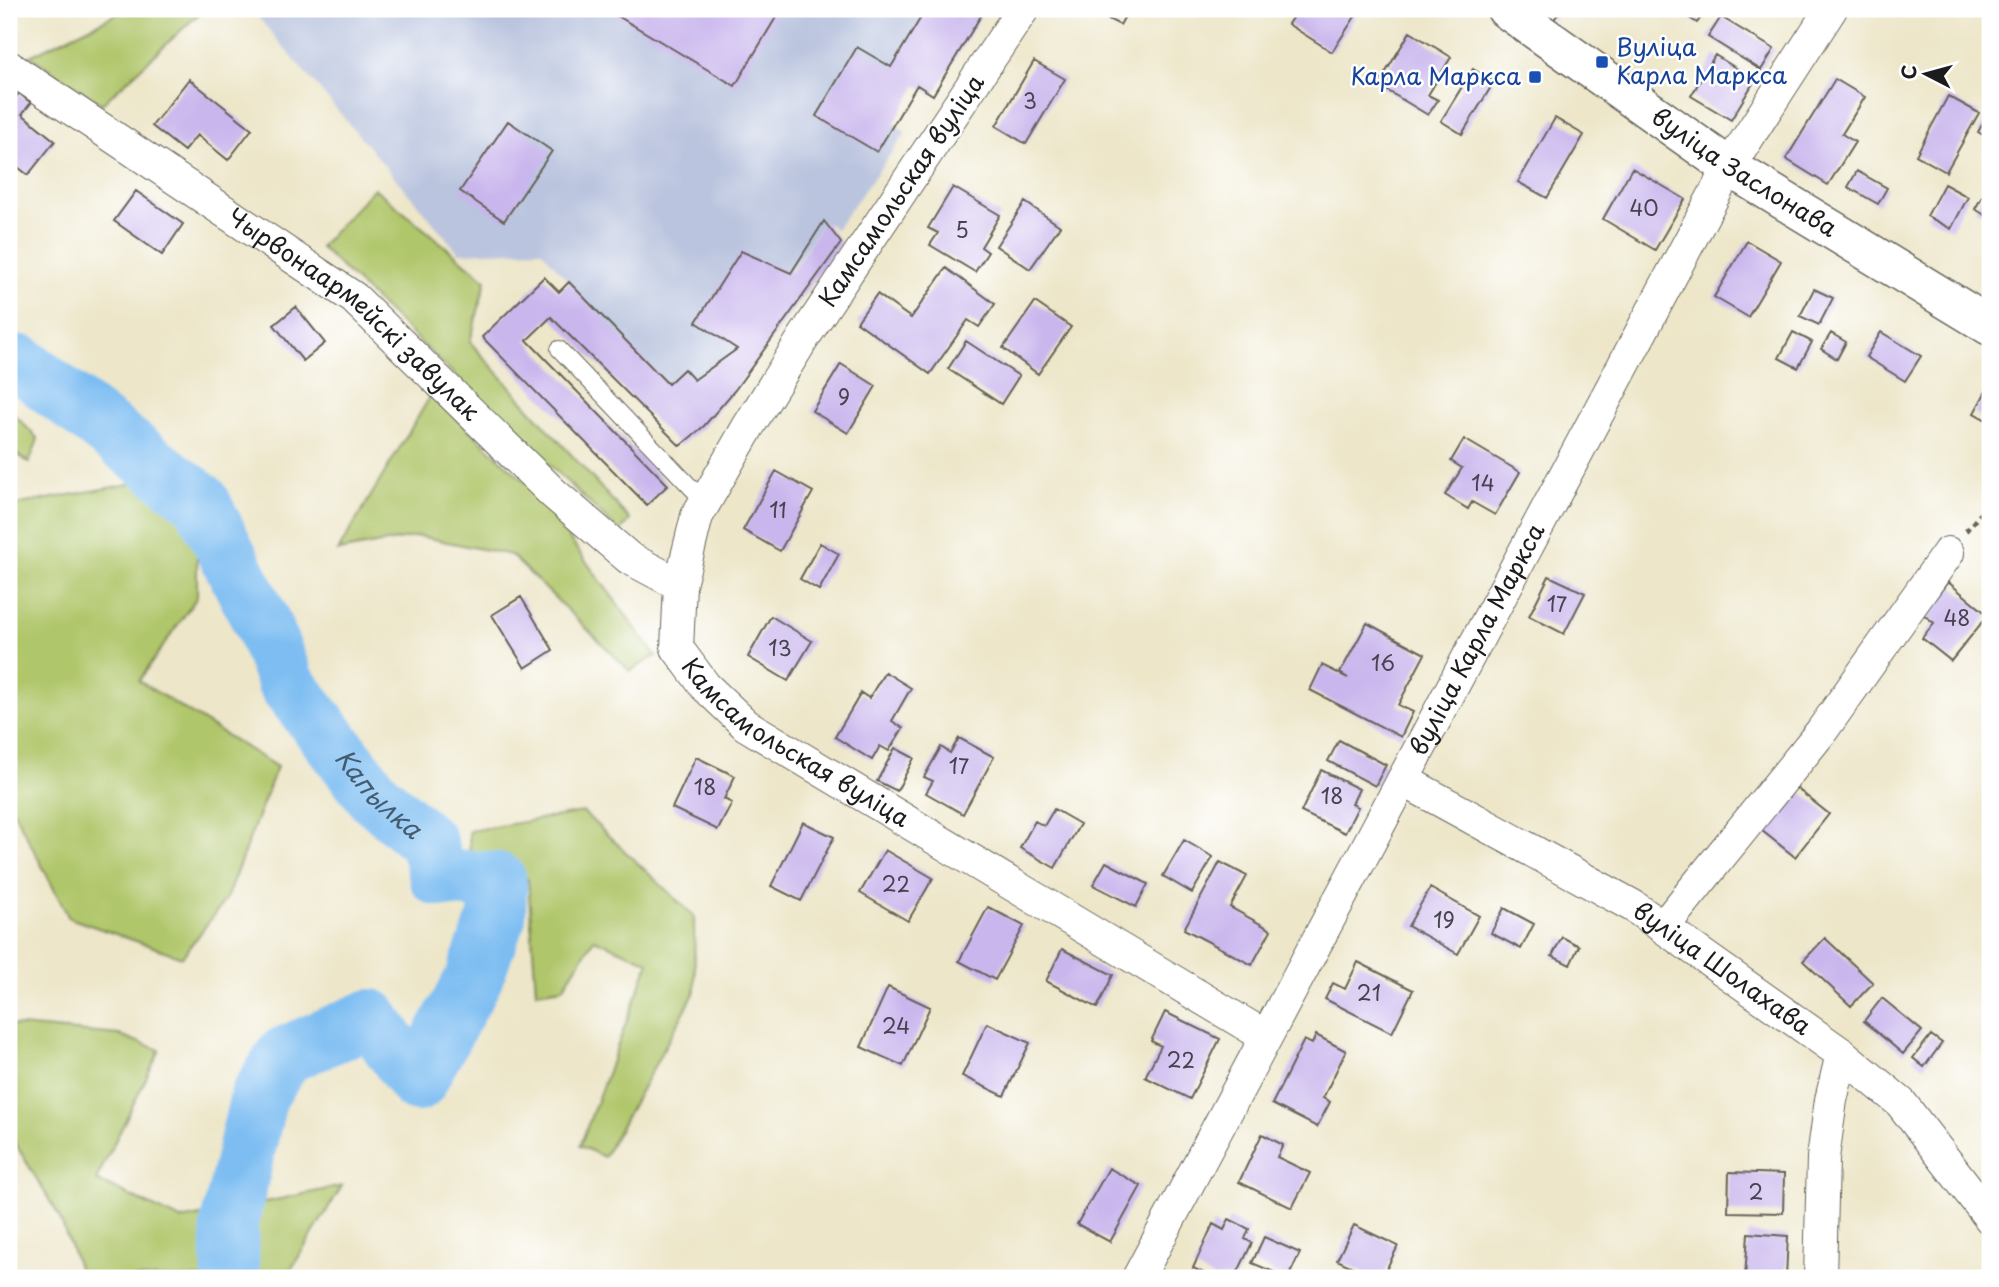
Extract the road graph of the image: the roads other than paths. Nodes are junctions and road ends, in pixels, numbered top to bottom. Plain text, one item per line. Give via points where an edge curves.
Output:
1 (1023, 9) edge
2 (1506, 9) edge
3 (1831, 9) edge
4 (9, 67) edge
5 (1729, 167) junction
6 (1990, 326) edge
7 (559, 349) dead end
8 (705, 502) junction
9 (1948, 553) dead end
10 (680, 585) junction
11 (1403, 780) junction
12 (1664, 927) junction
13 (1265, 1036) junction
14 (1842, 1054) junction
15 (1990, 1218) edge
16 (1138, 1278) edge
17 (1820, 1278) edge

1 - 8 street, Камсамольская вуліца via 804,337
2 - 5 street, вуліца Заслонава
3 - 5 street, вуліца Карла Маркса
4 - 10 street, Чырвонаармейскі завулак via 354,298 554,493 629,558
5 - 6 street, вуліца Заслонава
5 - 11 street, вуліца Карла Маркса
7 - 8 lane
8 - 10 street, Камсамольская вуліца via 697,516
9 - 12 street via 1821,732
10 - 13 street, Камсамольская вуліца via 677,648 705,686 746,725
11 - 12 street, вуліца Шолахава
11 - 13 street, вуліца Карла Маркса
12 - 14 street, вуліца Шолахава
13 - 16 street, вуліца Карла Маркса
14 - 15 street, вуліца Шолахава via 1901,1102
14 - 17 street via 1830,1100 1823,1158

